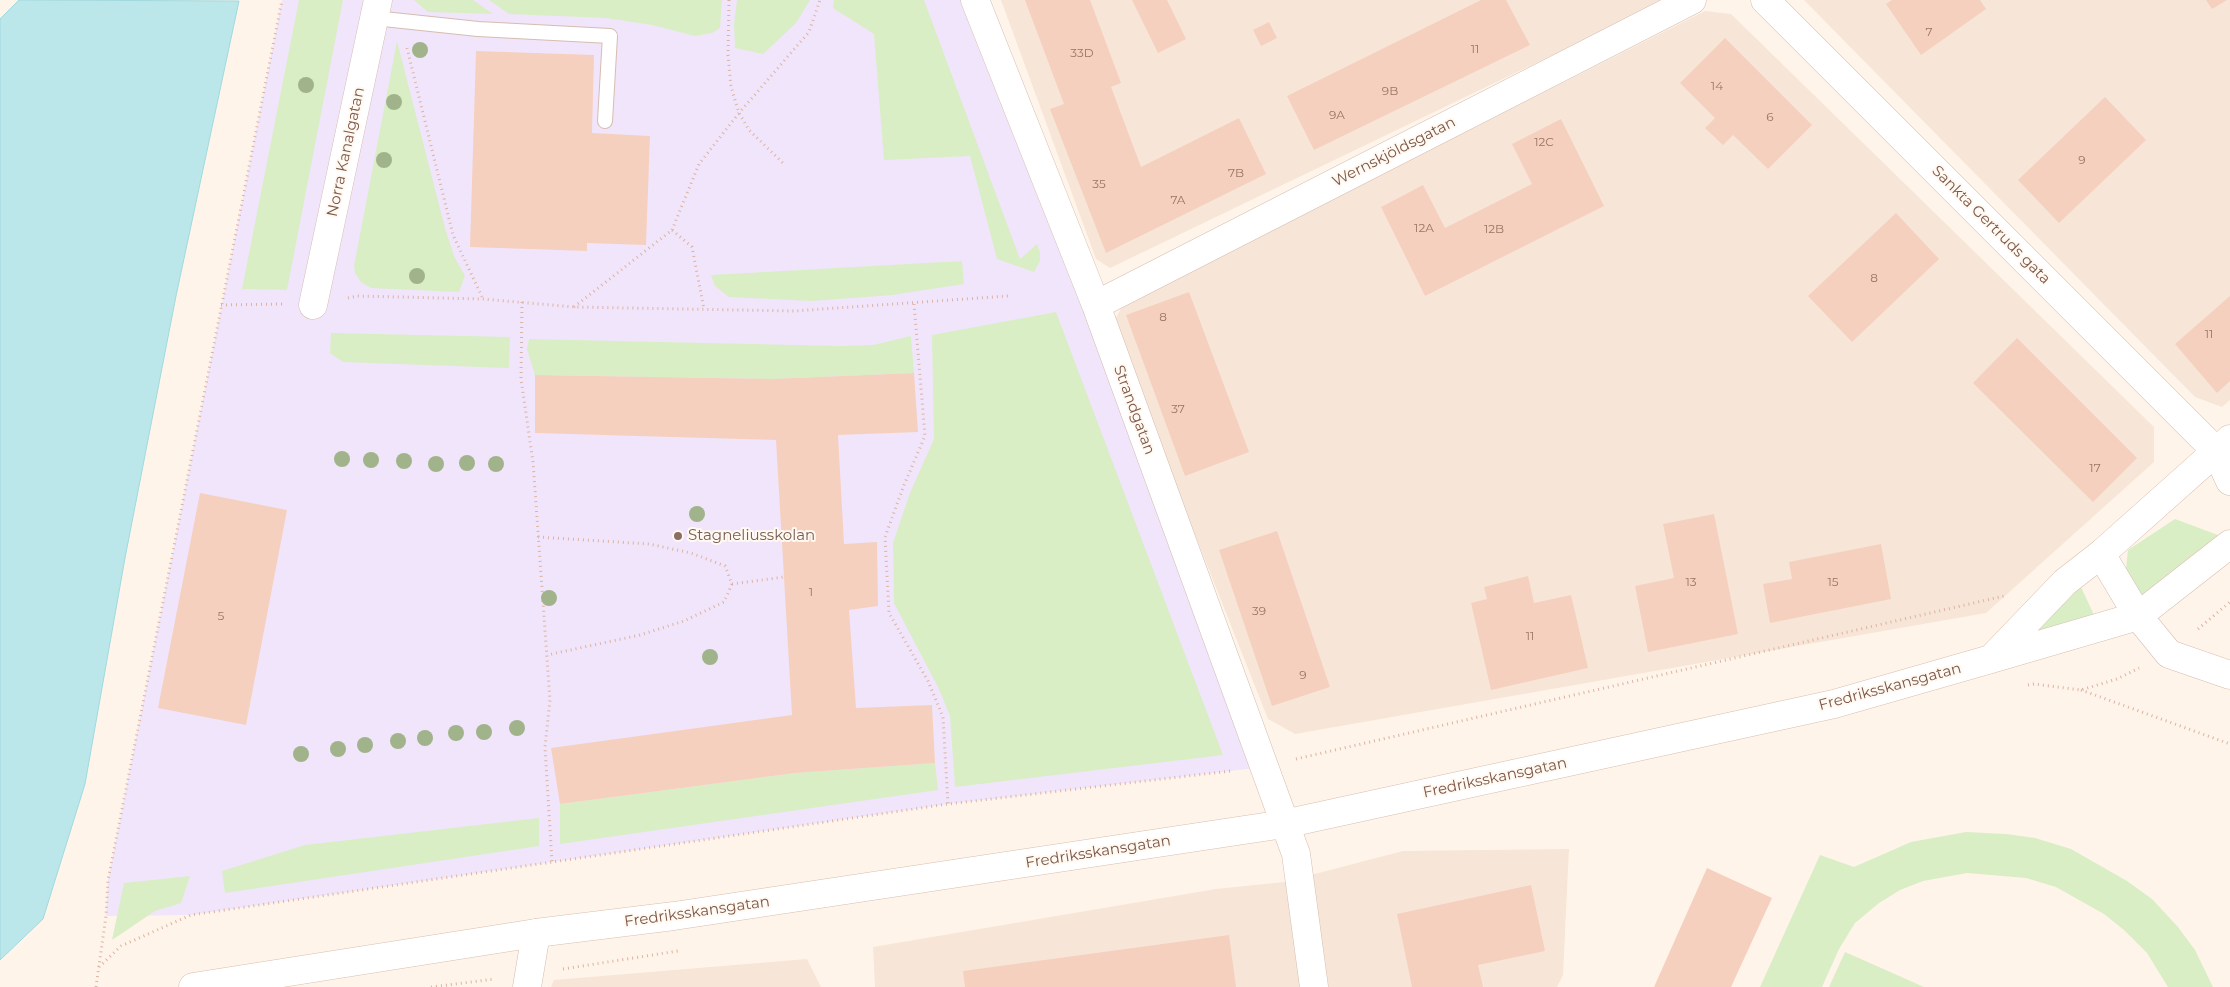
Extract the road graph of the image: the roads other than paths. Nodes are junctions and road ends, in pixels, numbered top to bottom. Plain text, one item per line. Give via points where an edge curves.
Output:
1 (975, 0) edge
2 (1692, 0) edge
3 (1765, 0) edge
4 (384, 13) edge
5 (605, 121) dead end
6 (313, 305) road end
7 (1096, 305) junction
8 (2223, 445) edge
9 (2230, 481) edge
10 (2230, 544) edge
11 (2101, 554) junction
12 (2138, 616) junction
13 (1991, 659) junction
14 (2230, 675) edge
15 (1284, 824) junction
16 (536, 933) junction
17 (193, 987) edge
18 (527, 987) edge
19 (1314, 987) edge

1 - 7 street, Strandgatan
2 - 7 street, Wernskjöldsgatan
3 - 8 street, Sankta Gertruds gata
4 - 5 lane via 478,29 610,36
4 - 6 street, Norra Kanalgatan
7 - 15 street, Strandgatan
8 - 9 street, Sankta Gertruds gata
8 - 11 street
10 - 12 street
11 - 12 street
11 - 13 street via 2066,582
12 - 13 street, Fredriksskansgatan
12 - 14 street via 2169,654
13 - 15 street, Fredriksskansgatan via 1834,704
15 - 16 street, Fredriksskansgatan via 684,914
15 - 19 street, Strandgatan via 1296,854
16 - 17 street, Fredriksskansgatan
16 - 18 street

